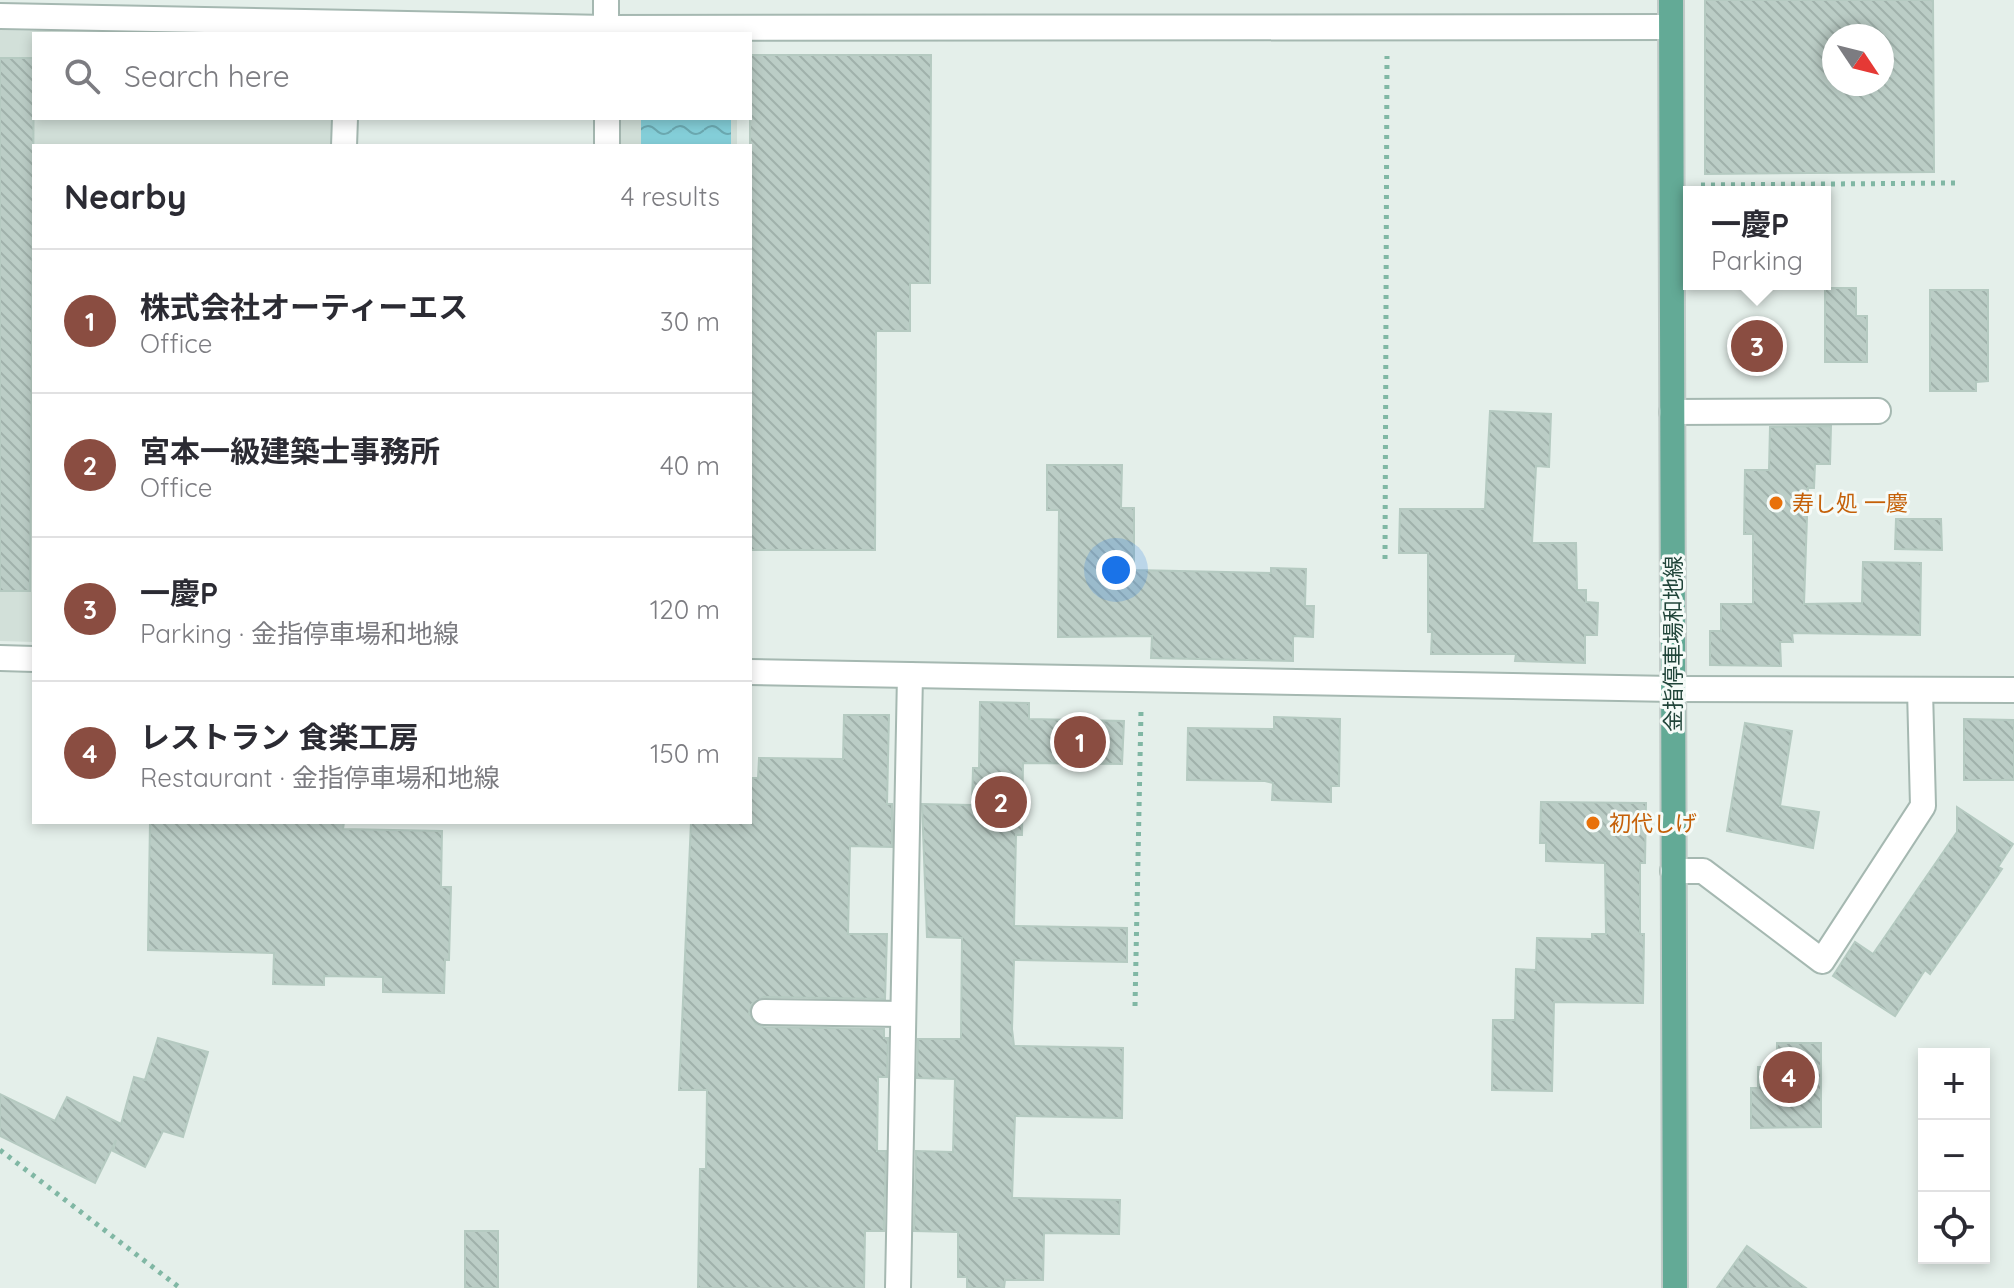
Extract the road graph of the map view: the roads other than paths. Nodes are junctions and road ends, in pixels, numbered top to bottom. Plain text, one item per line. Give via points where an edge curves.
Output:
1 (606, 0) edge
2 (1671, 0) edge
3 (0, 16) edge
4 (1671, 27) junction
5 (350, 28) edge
6 (606, 31) edge
7 (345, 120) edge
8 (607, 120) edge
9 (344, 144) edge
10 (607, 144) edge
11 (1878, 411) dead end
12 (1672, 412) junction
13 (0, 658) edge
14 (32, 659) edge
15 (752, 672) edge
16 (910, 675) junction
17 (1673, 689) junction
18 (1920, 690) junction
19 (2014, 690) edge
20 (1673, 871) junction
21 (764, 1012) dead end
22 (903, 1014) junction
23 (898, 1288) edge
24 (1675, 1288) edge

1 - 6 street
2 - 4 main road, 金指停車場和地線
3 - 5 street
4 - 6 street
4 - 12 main road, 金指停車場和地線
5 - 6 street
7 - 9 street
8 - 10 street
11 - 12 street
12 - 17 main road, 金指停車場和地線
13 - 14 street
15 - 16 street
16 - 17 street
16 - 22 street
17 - 18 street
17 - 20 main road, 金指停車場和地線
18 - 19 street
18 - 20 street via 1923,806 1822,961 1703,871
20 - 24 main road, 金指停車場和地線
21 - 22 street
22 - 23 street

